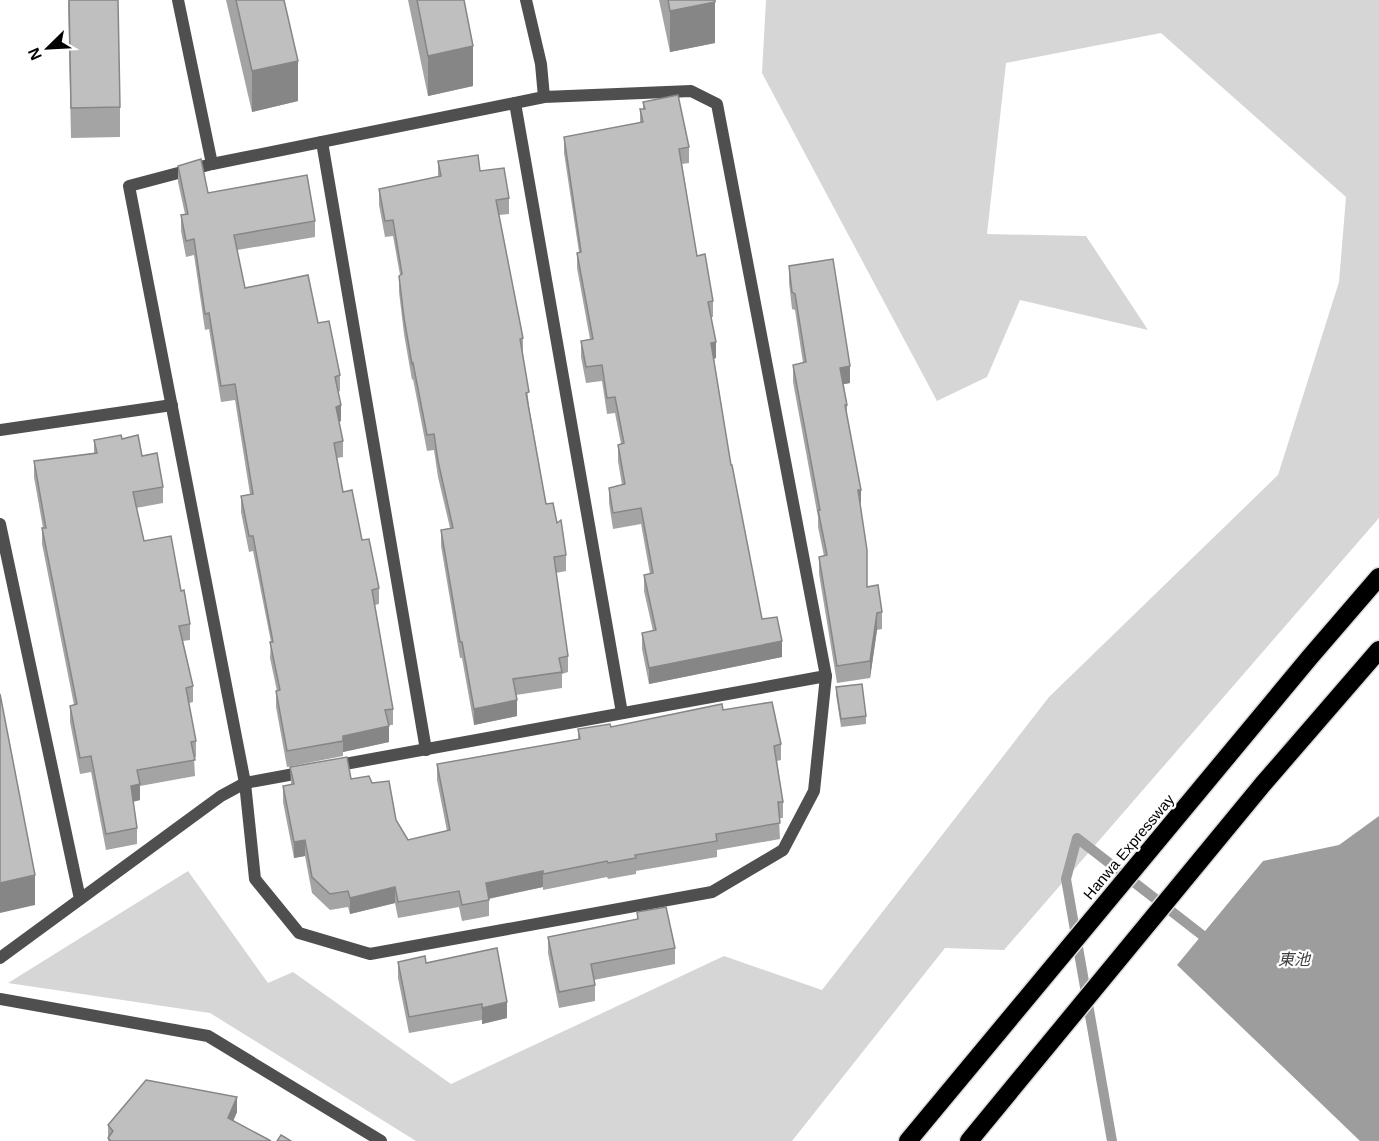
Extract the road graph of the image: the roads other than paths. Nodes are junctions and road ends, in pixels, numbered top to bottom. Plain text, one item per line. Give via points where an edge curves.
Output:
1 (178, 0) edge
2 (526, 0) edge
3 (544, 97) junction
4 (515, 103) junction
5 (322, 142) junction
6 (212, 164) junction
7 (172, 405) junction
8 (0, 430) edge
9 (0, 524) edge
10 (1379, 577) edge
11 (1379, 650) edge
12 (826, 676) junction
13 (622, 713) junction
14 (426, 750) junction
15 (245, 783) junction
16 (80, 899) junction
17 (0, 958) edge
18 (0, 999) edge
19 (381, 1141) edge
20 (908, 1141) edge
21 (969, 1141) edge

1 - 6 street
2 - 3 street via 541,64
3 - 4 street
3 - 12 street via 691,91 717,105
4 - 5 street
4 - 13 street
5 - 6 street
5 - 14 street
6 - 7 street via 129,186
7 - 8 street
7 - 15 street
9 - 16 street
10 - 20 highway, Hanwa Expressway
11 - 21 highway via 1263,784
12 - 13 street
12 - 15 street via 814,791 783,850 712,892 598,913 370,954 299,933 255,879
13 - 14 street
14 - 15 street
15 - 16 street via 221,796
16 - 17 street
18 - 19 street via 208,1036

